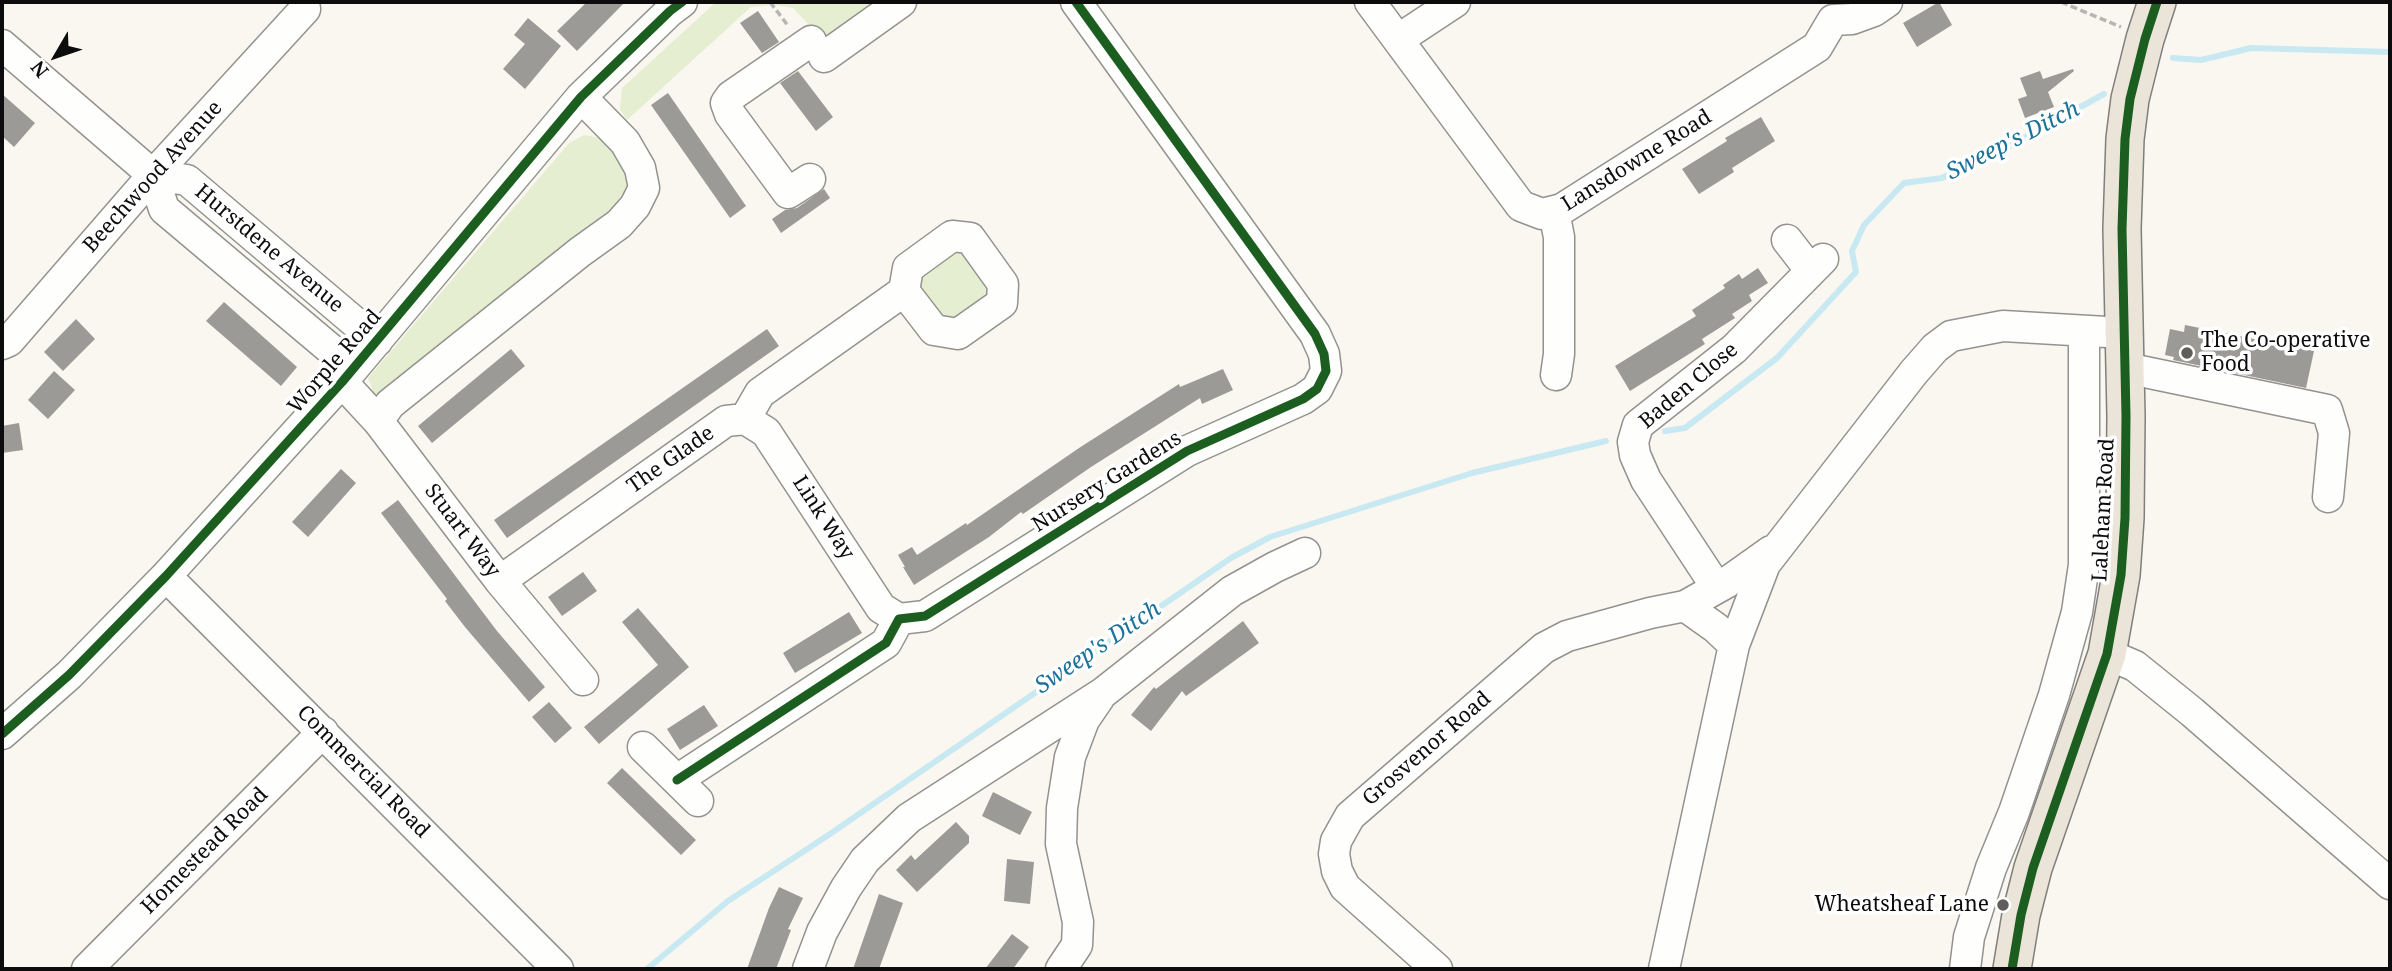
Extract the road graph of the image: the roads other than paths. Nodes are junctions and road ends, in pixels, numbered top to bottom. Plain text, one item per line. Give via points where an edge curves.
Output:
1 (901, 2) edge
2 (1076, 2) edge
3 (1370, 2) edge
4 (1455, 2) edge
5 (1887, 2) edge
6 (2157, 2) edge
7 (671, 5) edge
8 (304, 6) edge
9 (1832, 11) edge
10 (1399, 39) junction
11 (2, 44) edge
12 (581, 97) junction
13 (153, 175) junction
14 (789, 193) dead end
15 (1554, 212) junction
16 (1787, 240) dead end
17 (904, 291) dead end
18 (2084, 331) junction
19 (377, 341) junction
20 (2, 344) edge
21 (2125, 351) junction
22 (347, 375) junction
23 (1556, 375) dead end
24 (746, 419) junction
25 (378, 421) junction
26 (2328, 497) dead end
27 (1780, 544) junction
28 (1294, 567) dead end
29 (166, 576) junction
30 (500, 581) junction
31 (1717, 589) junction
32 (1685, 606) junction
33 (899, 619) junction
34 (1734, 645) junction
35 (2107, 654) junction
36 (583, 680) dead end
37 (1104, 692) junction
38 (323, 732) junction
39 (2, 734) edge
40 (643, 747) dead end
41 (1013, 751) junction
42 (1067, 776) junction
43 (677, 780) junction
44 (698, 802) dead end
45 (2390, 884) edge
46 (87, 969) edge
47 (558, 969) edge
48 (808, 969) edge
49 (1061, 969) edge
50 (1437, 969) edge
51 (1664, 969) edge
52 (1965, 969) edge
53 (2012, 969) edge

1 - 14 street via 731,96 726,103
2 - 33 street, Nursery Gardens via 1315,334 1326,371 1317,389 1303,399 1187,451 925,615
3 - 10 street, Lansdowne Road
4 - 10 street
5 - 9 street, Lansdowne Road via 1852,19
6 - 21 main road, Laleham Road via 2137,35 2125,139
7 - 12 street, Worple Road
8 - 13 street, Beechwood Avenue
9 - 15 street, Lansdowne Road via 1817,47
10 - 15 street, Lansdowne Road via 1521,206 1542,214
11 - 13 street
12 - 19 street, Worple Road
12 - 25 street via 625,142 640,168 644,188 635,206 619,224 390,404
13 - 19 street, Hurstdene Avenue via 187,180
13 - 20 street, Beechwood Avenue
13 - 22 street, Hurstdene Avenue via 164,209
15 - 23 street via 1559,237
16 - 31 street, Baden Close via 1817,265 1734,349 1638,425 1633,442 1646,480
17 - 24 street via 760,393
18 - 21 street, Grosvenor Road
18 - 27 street, Grosvenor Road via 2003,326 1951,337 1935,348
18 - 52 street, Laleham Road via 2084,565 2077,612 2054,695 1987,879 1969,937
19 - 22 street, Worple Road
21 - 26 street, Grosvenor Road via 2327,410 2334,433
21 - 35 main road, Laleham Road via 2125,517 2121,575
22 - 25 street, Stuart Way
22 - 29 street, Worple Road
24 - 30 street, The Glade via 726,421
24 - 33 street, Link Way via 766,432 881,608
25 - 30 street, Stuart Way
27 - 31 street, Grosvenor Road
27 - 34 street, Grosvenor Road via 1765,564
28 - 37 street via 1232,591
29 - 38 street, Commercial Road
29 - 39 street, Worple Road via 69,676
30 - 36 street, Stuart Way
31 - 32 street, Grosvenor Road
32 - 34 street
32 - 50 street, Grosvenor Road via 1567,636 1544,648 1350,816 1334,854 1345,887
33 - 43 street via 886,643
34 - 51 street, Grosvenor Road
35 - 45 street via 2136,666
35 - 53 main road, Laleham Road via 2033,869
37 - 41 street
37 - 42 street via 1084,720
38 - 46 street, Homestead Road
38 - 47 street, Commercial Road
40 - 43 street
41 - 42 street via 1037,747 1057,757
41 - 48 street via 909,818 865,860 822,932
42 - 49 street via 1061,844 1078,922 1077,946
43 - 44 street

